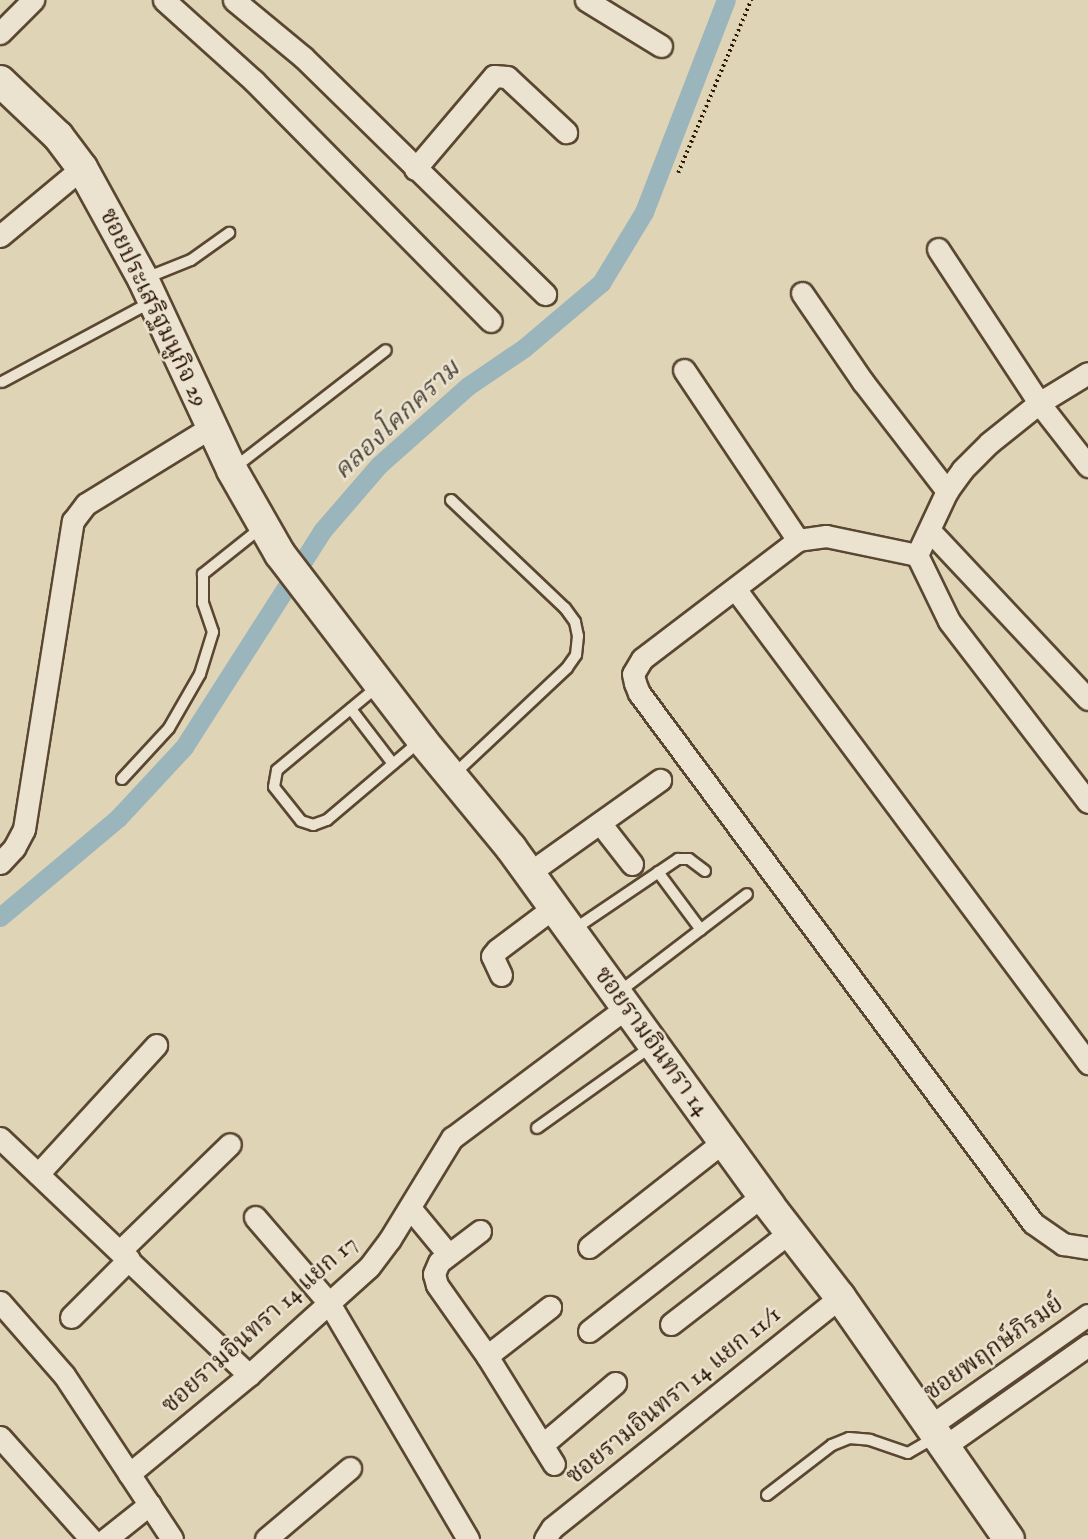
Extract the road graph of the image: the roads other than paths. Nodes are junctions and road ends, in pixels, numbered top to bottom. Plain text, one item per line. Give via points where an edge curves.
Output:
1 (33, 0) edge
2 (164, 0) edge
3 (234, 0) edge
4 (586, 0) edge
5 (0, 33) edge
6 (661, 46) dead end
7 (0, 81) edge
8 (566, 132) dead end
9 (82, 168) junction
10 (415, 169) junction
11 (229, 233) dead end
12 (0, 236) edge
13 (937, 249) dead end
14 (148, 290) junction
15 (802, 293) dead end
16 (545, 294) dead end
17 (491, 320) dead end
18 (386, 350) dead end
19 (684, 370) dead end
20 (1088, 373) edge
21 (2, 382) dead end
22 (1039, 403) junction
23 (211, 427) junction
24 (1088, 466) edge
25 (232, 470) junction
26 (947, 491) junction
27 (451, 500) dead end
28 (262, 527) junction
29 (931, 532) junction
30 (798, 540) junction
31 (280, 554) joint
32 (917, 555) junction
33 (736, 590) junction
34 (379, 685) junction
35 (1088, 699) edge
36 (351, 709) junction
37 (422, 740) junction
38 (393, 764) junction
39 (452, 776) junction
40 (122, 779) dead end
41 (660, 780) dead end
42 (1088, 802) edge
43 (600, 823) junction
44 (0, 863) edge
45 (632, 864) dead end
46 (705, 871) dead end
47 (658, 872) junction
48 (529, 873) junction
49 (747, 894) dead end
50 (554, 907) junction
51 (701, 930) junction
52 (572, 931) junction
53 (501, 975) dead end
54 (622, 1000) junction
55 (653, 1044) junction
56 (156, 1045) dead end
57 (1088, 1063) edge
58 (537, 1128) dead end
59 (0, 1138) edge
60 (723, 1142) junction
61 (230, 1144) dead end
62 (38, 1174) junction
63 (762, 1196) junction
64 (410, 1208) junction
65 (256, 1217) dead end
66 (480, 1231) dead end
67 (790, 1232) junction
68 (589, 1247) dead end
69 (1088, 1248) edge
70 (449, 1254) junction
71 (125, 1255) junction
72 (840, 1297) junction
73 (0, 1302) edge
74 (329, 1303) junction
75 (550, 1307) dead end
76 (1088, 1315) edge
77 (71, 1317) dead end
78 (671, 1324) dead end
79 (589, 1331) dead end
80 (1088, 1345) edge
81 (487, 1356) junction
82 (249, 1375) junction
83 (615, 1383) dead end
84 (938, 1436) junction
85 (0, 1437) edge
86 (542, 1445) junction
87 (554, 1464) dead end
88 (350, 1468) dead end
89 (129, 1475) junction
90 (767, 1495) dead end
91 (149, 1504) junction
92 (90, 1539) edge
93 (106, 1539) edge
94 (172, 1539) edge
95 (266, 1539) edge
96 (468, 1539) edge
97 (545, 1539) edge
98 (1009, 1539) edge

1 - 5 street
2 - 17 street via 254,81
3 - 10 street via 303,57
4 - 6 street
7 - 9 street, ซอยประเสริฐมนูกิจ 29 via 58,136
8 - 10 street via 507,78 494,76
9 - 12 street
9 - 14 street, ซอยประเสริฐมนูกิจ 29
10 - 16 street
11 - 14 lane
13 - 22 street
14 - 21 lane
14 - 23 street, ซอยประเสริฐมนูกิจ 29
15 - 26 street
18 - 25 lane
19 - 30 street
20 - 22 street
22 - 24 street
22 - 26 street via 989,443
23 - 25 street, ซอยประเสริฐมนูกิจ 29
23 - 44 street via 86,504 76,515 24,829
25 - 28 street, ซอยประเสริฐมนูกิจ 29
26 - 29 street
27 - 39 lane via 565,608 578,636 576,655 567,668
28 - 31 street, ซอยประเสริฐมนูกิจ 29
28 - 40 lane via 203,574 203,603 212,632 200,674 169,728
29 - 32 street
29 - 35 street
30 - 32 street via 826,536
30 - 33 street
31 - 34 street, ซอยรามอินทรา 14
32 - 42 street via 949,621
33 - 57 street
33 - 69 street via 642,659 633,674 639,693 1033,1223 1063,1244
34 - 36 lane
34 - 37 street, ซอยรามอินทรา 14
36 - 38 lane
36 - 38 lane via 277,770 273,781 281,796 303,823 320,823
37 - 38 lane
37 - 39 street, ซอยรามอินทรา 14
39 - 48 street, ซอยรามอินทรา 14
41 - 43 street
43 - 45 street
43 - 48 street
46 - 47 lane via 684,858
47 - 51 lane
47 - 52 lane
48 - 50 street, ซอยรามอินทรา 14
49 - 51 lane
50 - 52 street, ซอยรามอินทรา 14
50 - 53 street via 492,956
51 - 54 lane
52 - 54 street, ซอยรามอินทรา 14
54 - 55 street, ซอยรามอินทรา 14
54 - 64 street, ซอยรามอินทรา 14 แยก 17 via 452,1138
55 - 58 lane
55 - 60 street, ซอยรามอินทรา 14
56 - 62 street
59 - 62 street
60 - 63 street, ซอยรามอินทรา 14
60 - 68 street
61 - 71 street
62 - 71 street
63 - 67 street, ซอยรามอินทรา 14
63 - 79 street
64 - 70 street
64 - 74 street, ซอยรามอินทรา 14 แยก 17 via 369,1268
65 - 74 street
66 - 70 street
67 - 72 street, ซอยรามอินทรา 14
67 - 78 street
70 - 81 street via 434,1274 437,1284
71 - 77 street
71 - 82 street
72 - 84 street, ซอยรามอินทรา 14
72 - 97 street, ซอยรามอินทรา 14 แยก 11/1 via 562,1520
73 - 89 street via 64,1375
74 - 82 street, ซอยรามอินทรา 14 แยก 17
74 - 96 street
75 - 81 street
76 - 84 street, ซอยพฤกษ์ภิรมย์
80 - 84 street, ซอยพฤกษ์ภิรมย์
81 - 86 street
82 - 89 street, ซอยรามอินทรา 14 แยก 17
83 - 86 street
84 - 90 lane via 908,1453 849,1438 832,1445
84 - 98 street, ซอยรามอินทรา 14
85 - 92 street
86 - 87 street
88 - 95 street
89 - 91 street
91 - 93 street
91 - 94 street

